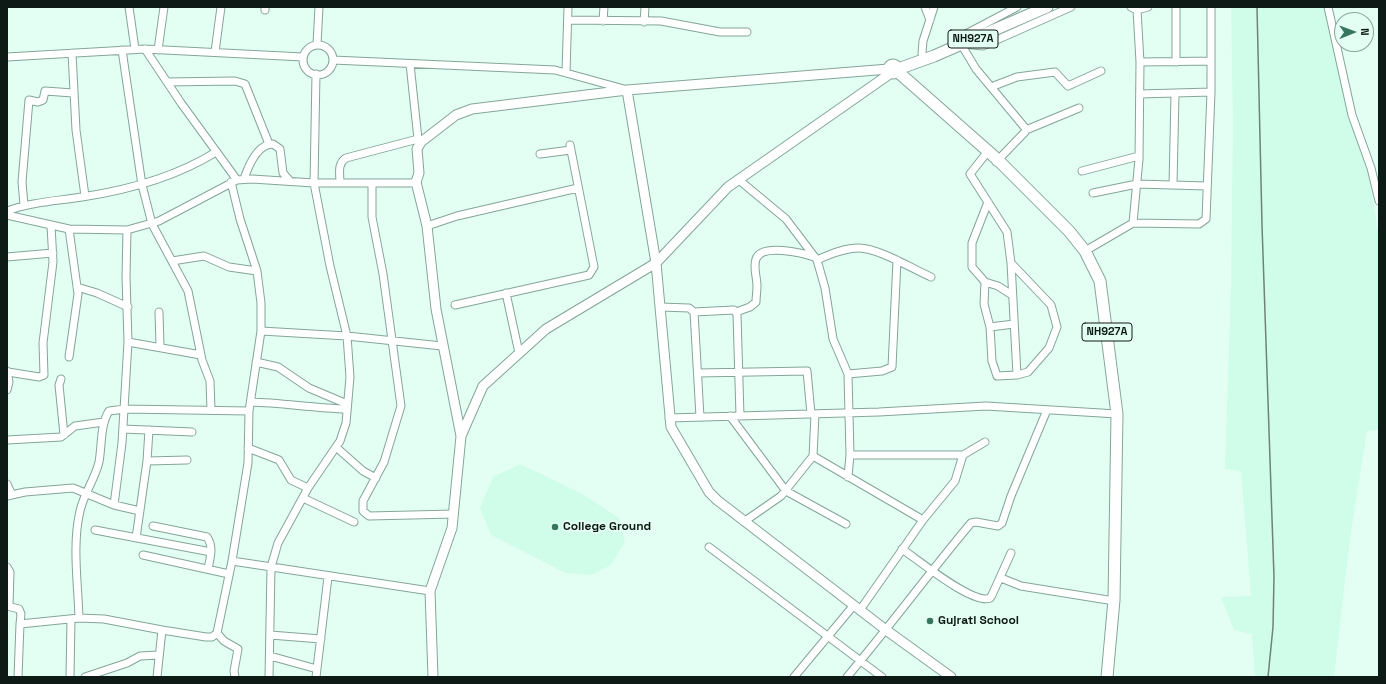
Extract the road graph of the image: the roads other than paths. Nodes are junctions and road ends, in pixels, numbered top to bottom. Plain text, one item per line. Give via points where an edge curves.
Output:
1 (129, 7) edge
2 (164, 7) edge
3 (221, 7) edge
4 (319, 7) edge
5 (568, 7) edge
6 (604, 7) edge
7 (644, 7) edge
8 (925, 7) edge
9 (934, 7) edge
10 (1017, 7) edge
11 (1029, 7) edge
12 (1047, 7) edge
13 (1072, 7) edge
14 (1148, 7) edge
15 (1176, 7) edge
16 (1211, 7) edge
17 (1328, 7) edge
18 (1134, 9) edge
19 (569, 20) junction
20 (930, 20) junction
21 (603, 21) junction
22 (644, 22) junction
23 (747, 32) dead end
24 (960, 41) junction
25 (317, 44) junction
26 (145, 49) junction
27 (122, 50) junction
28 (135, 50) junction
29 (158, 50) junction
30 (215, 52) junction
31 (72, 53) junction
32 (922, 53) junction
33 (7, 57) edge
34 (303, 57) junction
35 (333, 60) junction
36 (1211, 61) junction
37 (1140, 62) junction
38 (1176, 62) junction
39 (410, 64) junction
40 (894, 70) junction
41 (1101, 71) dead end
42 (566, 73) junction
43 (316, 74) junction
44 (167, 82) junction
45 (991, 86) junction
46 (628, 90) junction
47 (1210, 92) junction
48 (73, 93) junction
49 (1140, 94) junction
50 (1175, 95) junction
51 (1079, 108) dead end
52 (1026, 130) junction
53 (420, 140) junction
54 (269, 144) junction
55 (216, 152) junction
56 (540, 154) dead end
57 (986, 155) junction
58 (1139, 156) junction
59 (996, 162) junction
60 (1082, 171) dead end
61 (237, 180) junction
62 (739, 180) junction
63 (290, 181) junction
64 (416, 182) junction
65 (314, 183) junction
66 (340, 183) junction
67 (372, 183) junction
68 (1137, 184) junction
69 (142, 185) junction
70 (1172, 185) junction
71 (1207, 186) junction
72 (578, 188) junction
73 (1093, 193) dead end
74 (85, 196) junction
75 (1379, 201) edge
76 (988, 202) junction
77 (24, 205) junction
78 (7, 211) edge
79 (7, 215) edge
80 (1134, 223) junction
81 (152, 224) junction
82 (51, 225) junction
83 (426, 226) junction
84 (69, 229) junction
85 (127, 230) junction
86 (1085, 251) junction
87 (53, 253) junction
88 (7, 258) edge
89 (816, 258) junction
90 (897, 260) junction
91 (172, 261) junction
92 (656, 263) junction
93 (1011, 263) junction
94 (257, 271) junction
95 (931, 277) dead end
96 (985, 282) junction
97 (77, 287) junction
98 (506, 293) junction
99 (1012, 295) junction
100 (455, 305) dead end
101 (128, 307) junction
102 (660, 307) junction
103 (159, 312) dead end
104 (694, 312) junction
105 (736, 312) junction
106 (1014, 324) junction
107 (990, 327) junction
108 (261, 331) junction
109 (347, 336) junction
110 (391, 340) junction
111 (128, 342) junction
112 (160, 346) junction
113 (442, 346) junction
114 (519, 353) junction
115 (201, 355) junction
116 (69, 357) dead end
117 (256, 362) junction
118 (7, 372) edge
119 (738, 372) junction
120 (698, 373) junction
121 (848, 374) junction
122 (1017, 375) junction
123 (62, 379) dead end
124 (7, 390) edge
125 (251, 402) junction
126 (347, 406) junction
127 (125, 409) junction
128 (211, 410) junction
129 (1047, 410) junction
130 (249, 411) junction
131 (850, 413) junction
132 (813, 414) junction
133 (1114, 414) junction
134 (730, 416) junction
135 (740, 416) junction
136 (700, 417) junction
137 (669, 418) junction
138 (104, 422) junction
139 (123, 429) junction
140 (149, 430) junction
141 (192, 432) dead end
142 (64, 435) junction
143 (461, 436) junction
144 (7, 440) edge
145 (985, 442) dead end
146 (336, 447) junction
147 (248, 448) junction
148 (850, 455) junction
149 (963, 455) junction
150 (812, 456) junction
151 (187, 460) dead end
152 (147, 461) junction
153 (848, 477) junction
154 (376, 478) junction
155 (7, 484) edge
156 (308, 488) junction
157 (786, 491) junction
158 (86, 492) junction
159 (9, 495) edge
160 (302, 498) junction
161 (114, 505) junction
162 (140, 511) junction
163 (454, 514) junction
164 (923, 520) junction
165 (745, 521) junction
166 (354, 522) dead end
167 (846, 524) dead end
168 (153, 526) dead end
169 (95, 530) dead end
170 (136, 538) junction
171 (709, 547) dead end
172 (902, 549) junction
173 (211, 552) junction
174 (1011, 553) dead end
175 (143, 555) dead end
176 (232, 561) junction
177 (7, 567) edge
178 (271, 567) junction
179 (208, 569) junction
180 (932, 570) junction
181 (229, 574) junction
182 (328, 577) junction
183 (1001, 578) junction
184 (430, 591) junction
185 (1108, 600) junction
186 (8, 606) edge
187 (857, 607) junction
188 (79, 618) junction
189 (71, 619) junction
190 (20, 624) junction
191 (162, 630) junction
192 (886, 630) junction
193 (217, 633) junction
194 (270, 635) junction
195 (828, 636) junction
196 (321, 639) junction
197 (160, 655) junction
198 (270, 656) junction
199 (861, 660) junction
200 (317, 669) junction
201 (14, 677) edge
202 (18, 677) edge
203 (70, 677) edge
204 (85, 677) edge
205 (157, 677) edge
206 (235, 677) edge
207 (269, 677) edge
208 (316, 677) edge
209 (433, 677) edge
210 (794, 677) edge
211 (847, 677) edge
212 (882, 677) edge
213 (951, 677) edge
214 (1102, 677) edge
215 (1107, 677) edge

1 - 28 street
2 - 29 street
3 - 30 street
4 - 25 street
5 - 19 street
6 - 21 street
7 - 22 street
8 - 20 street
9 - 20 street
10 - 24 street
11 - 24 highway, NH927A
12 - 24 highway, NH927A
13 - 24 street via 983,46
14 - 18 street
15 - 38 street
16 - 36 street
17 - 75 street via 1352,114 1372,168
18 - 37 street
19 - 21 street
19 - 42 street
20 - 32 street
21 - 22 street
22 - 23 street via 661,21 720,32
24 - 32 highway, NH927A
24 - 40 highway, NH927A
24 - 45 street via 976,69
25 - 34 street via 308,48
25 - 35 street via 330,51
26 - 28 street
26 - 29 street
26 - 44 street
27 - 28 street
27 - 31 street
27 - 69 street
29 - 30 street
30 - 34 street
31 - 33 street
31 - 48 street
32 - 40 highway, NH927A
34 - 43 street via 305,66
35 - 39 street
35 - 43 street via 330,69
36 - 38 street
36 - 47 street
37 - 38 street
37 - 49 street
39 - 42 street via 555,70
39 - 53 street
40 - 46 main road
40 - 57 highway, NH927A
40 - 59 highway, NH927A
40 - 62 main road
41 - 45 street via 1068,86 1054,72 1017,77
42 - 46 street
43 - 65 street
44 - 54 street via 235,81 245,84
44 - 55 street
45 - 52 street
46 - 53 main road via 472,110 456,115
46 - 92 main road
47 - 50 street
47 - 71 street
48 - 74 street
48 - 77 street via 45,91 43,100 29,100 22,182
49 - 50 street
49 - 58 street
50 - 70 street
51 - 52 street
52 - 59 street
53 - 64 main road via 419,173
53 - 66 street via 346,158 340,166
54 - 61 street via 263,147
54 - 63 street via 280,149 283,173
55 - 61 street
55 - 69 street via 192,166
56 - 72 street via 570,147
57 - 59 highway, NH927A
57 - 76 street via 970,174
58 - 60 street
58 - 68 street
59 - 86 highway, NH927A via 1069,231
59 - 133 highway, NH927A via 1082,254 1096,288
61 - 63 street
61 - 81 street
61 - 94 street via 240,220
62 - 89 street via 786,219
62 - 92 main road via 728,186
63 - 65 street
64 - 67 street
64 - 83 main road
65 - 66 street
65 - 109 street
66 - 67 street
67 - 110 street via 372,217 383,274
68 - 70 street
68 - 73 street
68 - 80 street
69 - 74 street
69 - 81 street
70 - 71 street
71 - 80 street via 1206,219 1203,223
72 - 83 street via 457,216
72 - 98 street via 594,267 592,271 589,275
74 - 77 street
76 - 93 street via 1007,232
76 - 96 street via 972,243 972,266
77 - 78 street
79 - 82 street
80 - 86 street
81 - 85 street
81 - 91 street
82 - 84 street
82 - 87 street
83 - 113 main road
84 - 85 street
84 - 97 street
85 - 101 street
86 - 133 highway, NH927A via 1100,281
87 - 88 street
87 - 118 street via 43,343 44,375 39,377
89 - 90 street via 861,248
89 - 105 street via 782,250 760,253 756,257 755,268 756,302
89 - 121 street via 825,288 833,339
90 - 95 street
90 - 121 street via 892,367 882,371
91 - 94 street via 204,256 229,267
91 - 115 street via 188,291
92 - 102 main road
92 - 114 main road via 546,329
93 - 99 street
93 - 122 street via 1050,305 1057,327 1049,348 1028,372
94 - 108 street
96 - 99 street via 998,286
96 - 107 street via 984,304
97 - 101 street
97 - 116 street via 76,314
98 - 100 street
98 - 114 street
99 - 106 street
101 - 111 street
102 - 104 street via 688,308
102 - 137 main road
103 - 112 street
104 - 105 street via 727,309
104 - 120 street
105 - 119 street
106 - 107 street
106 - 122 street
107 - 122 street via 992,361 997,376
108 - 109 street
108 - 117 street
109 - 110 street
109 - 126 street via 350,377
110 - 113 street
110 - 154 street via 401,410
111 - 112 street
111 - 127 street
112 - 115 street
113 - 143 main road
114 - 143 main road via 483,386
115 - 128 street via 210,381
117 - 125 street
117 - 126 street via 278,367 309,388
118 - 124 street
119 - 120 street
119 - 132 street via 807,371
119 - 135 street
120 - 136 street
121 - 131 street
123 - 142 street via 59,385
125 - 126 street via 315,408
125 - 130 street
126 - 146 street via 344,432
127 - 128 street
127 - 138 street via 109,411
127 - 139 street
128 - 130 street
129 - 131 street via 986,406
129 - 133 street
129 - 180 street via 1002,523 998,526 971,522
130 - 147 street
131 - 132 street
131 - 148 street
132 - 135 street
132 - 150 street
133 - 185 highway, NH927A
133 - 215 highway, NH927A via 1114,600
134 - 135 street
134 - 136 street
134 - 157 street
136 - 137 street
137 - 165 main road via 671,427 709,492
138 - 142 street via 75,426
138 - 158 street via 97,470
139 - 140 street
139 - 161 street
140 - 141 street
140 - 152 street
142 - 144 street
143 - 163 main road
145 - 149 street
146 - 154 street via 363,471
146 - 156 street
147 - 156 street via 279,460 291,480
147 - 176 street via 247,470
148 - 149 street
148 - 153 street
149 - 164 street via 955,481
150 - 153 street
150 - 157 street
151 - 152 street
152 - 162 street
153 - 164 street
154 - 163 street via 363,501 363,511 369,516
155 - 159 street
156 - 160 street
157 - 165 street
157 - 167 street
158 - 159 street via 64,488
158 - 161 street
158 - 188 street via 77,534
160 - 166 street
160 - 178 street via 278,543
161 - 162 street
162 - 170 street
163 - 184 main road via 452,528
164 - 172 street
165 - 187 main road
168 - 173 street via 204,535 208,539
169 - 170 street
170 - 173 street
171 - 195 street
172 - 180 street
172 - 187 street
173 - 179 street
174 - 183 street
175 - 179 street
176 - 178 street
176 - 181 street
177 - 186 street via 10,572
178 - 182 street
178 - 194 street
179 - 181 street
180 - 183 street via 963,592 982,600 990,598
180 - 192 street
181 - 193 street
182 - 184 street
182 - 196 street
183 - 185 street via 1021,586
184 - 209 main road
185 - 214 highway, NH927A
186 - 190 street via 19,609
187 - 192 main road
187 - 195 street
188 - 189 street
188 - 191 street via 104,619
189 - 190 street
189 - 203 street
190 - 202 street
191 - 193 street via 206,637 212,637
191 - 197 street
192 - 199 street
192 - 213 main road
193 - 206 street via 224,641 238,649
194 - 196 street
194 - 198 street
195 - 199 street
195 - 210 street
196 - 200 street
197 - 204 street via 140,656
197 - 205 street
198 - 200 street
198 - 207 street
199 - 211 street
199 - 212 street
200 - 208 street
201 - 202 street

